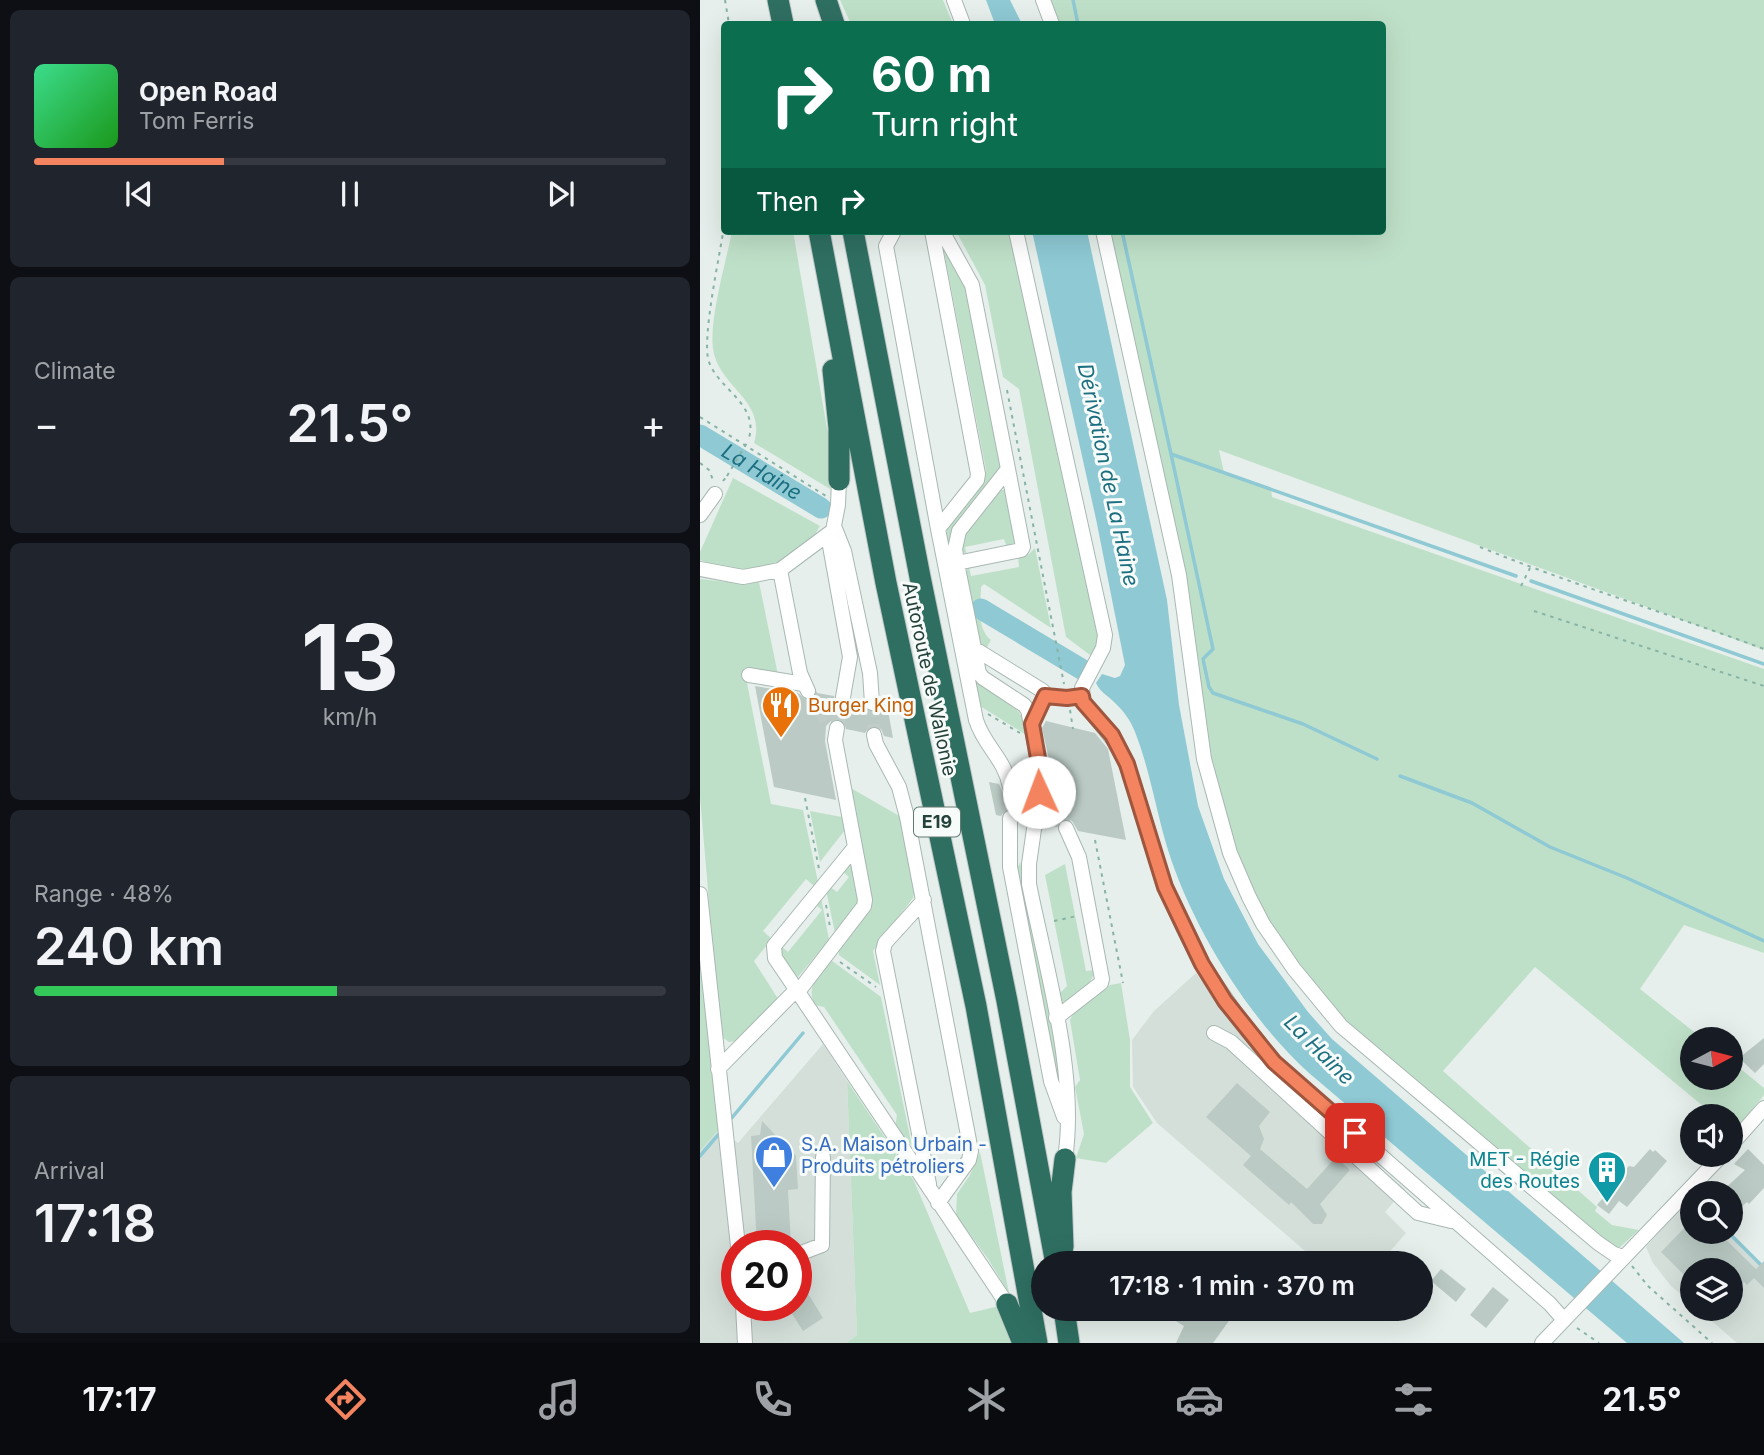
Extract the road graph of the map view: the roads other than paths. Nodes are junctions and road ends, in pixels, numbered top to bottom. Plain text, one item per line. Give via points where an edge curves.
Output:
1 (778, 0) edge
2 (814, 0) edge
3 (827, 0) edge
4 (954, 0) edge
5 (1043, 0) edge
6 (782, 21) edge
7 (818, 21) edge
8 (833, 21) edge
9 (962, 21) edge
10 (1051, 21) edge
11 (821, 235) edge
12 (854, 235) edge
13 (892, 235) edge
14 (933, 235) edge
15 (944, 235) edge
16 (1017, 235) edge
17 (1104, 235) edge
18 (832, 301) junction
19 (1008, 469) junction
20 (833, 489) joint
21 (715, 494) road end
22 (700, 515) edge
23 (833, 529) junction
24 (938, 529) junction
25 (957, 563) junction
26 (700, 569) edge
27 (780, 570) junction
28 (975, 649) junction
29 (749, 675) dead end
30 (1082, 692) junction
31 (1045, 696) junction
32 (843, 697) tunnel mouth
33 (872, 703) tunnel mouth
34 (1032, 724) junction
35 (834, 731) tunnel mouth
36 (874, 735) tunnel mouth
37 (1010, 787) tunnel mouth
38 (1044, 793) tunnel mouth
39 (1010, 818) tunnel mouth
40 (1035, 822) tunnel mouth
41 (1066, 828) tunnel mouth
42 (855, 847) junction
43 (700, 894) edge
44 (924, 900) junction
45 (797, 991) junction
46 (1056, 1018) junction
47 (1214, 1033) dead end
48 (718, 1069) junction
49 (1764, 1108) edge
50 (1068, 1128) junction
51 (1743, 1132) edge
52 (823, 1157) dead end
53 (1065, 1159) joint
54 (1710, 1167) edge
55 (934, 1196) junction
56 (1456, 1222) junction
57 (736, 1230) edge
58 (812, 1249) edge
59 (1054, 1251) edge
60 (1062, 1251) edge
61 (1623, 1257) junction
62 (1007, 1304) joint
63 (1567, 1317) junction
64 (744, 1321) edge
65 (1066, 1321) edge
66 (745, 1343) edge
67 (1023, 1343) edge
68 (1037, 1343) edge
69 (1069, 1343) edge
70 (1542, 1343) edge

1 - 6 highway
2 - 7 highway
3 - 8 highway
4 - 9 street
5 - 10 street
11 - 18 highway, Autoroute de Wallonie / E19
12 - 59 highway, Autoroute de Wallonie / E19
13 - 24 street via 886,246
14 - 24 street via 978,474
15 - 19 street via 972,285
16 - 30 street via 1105,635
17 - 61 street via 1179,575 1204,759 1230,853 1249,897 1294,969 1341,1026 1598,1243
18 - 20 highway via 839,428
18 - 68 highway, Autoroute de Wallonie / E19 via 886,583 976,1006
19 - 25 street via 959,531
19 - 25 street via 1023,547
20 - 23 street
21 - 22 street
23 - 27 street
23 - 32 street via 830,546 850,657
23 - 33 street via 844,551
24 - 37 street via 977,723 1007,771
25 - 28 street
26 - 27 street via 743,577
27 - 29 street via 805,687
28 - 31 street
28 - 34 street via 979,673 1024,705
30 - 31 street via 1067,698
30 - 56 street via 1083,702 1112,735 1127,764 1165,887 1225,1001 1274,1062
31 - 34 street
34 - 38 street
35 - 42 street
36 - 44 street via 903,800
39 - 50 street via 1010,867 1051,1081
40 - 46 street via 1029,884
41 - 46 street via 1079,856 1102,979
42 - 45 street via 864,906
42 - 45 street via 774,946 775,958
43 - 48 street
44 - 55 street via 971,1151 969,1160
44 - 55 street via 883,951
45 - 48 street
45 - 55 street
46 - 50 street via 1067,1081
47 - 56 street via 1231,1042 1418,1213
48 - 57 street
49 - 51 street
50 - 53 street
52 - 58 street via 822,1245
53 - 60 highway
54 - 61 street
55 - 62 street
56 - 63 street
61 - 63 street
62 - 67 highway
63 - 70 street
64 - 66 street
65 - 69 highway

